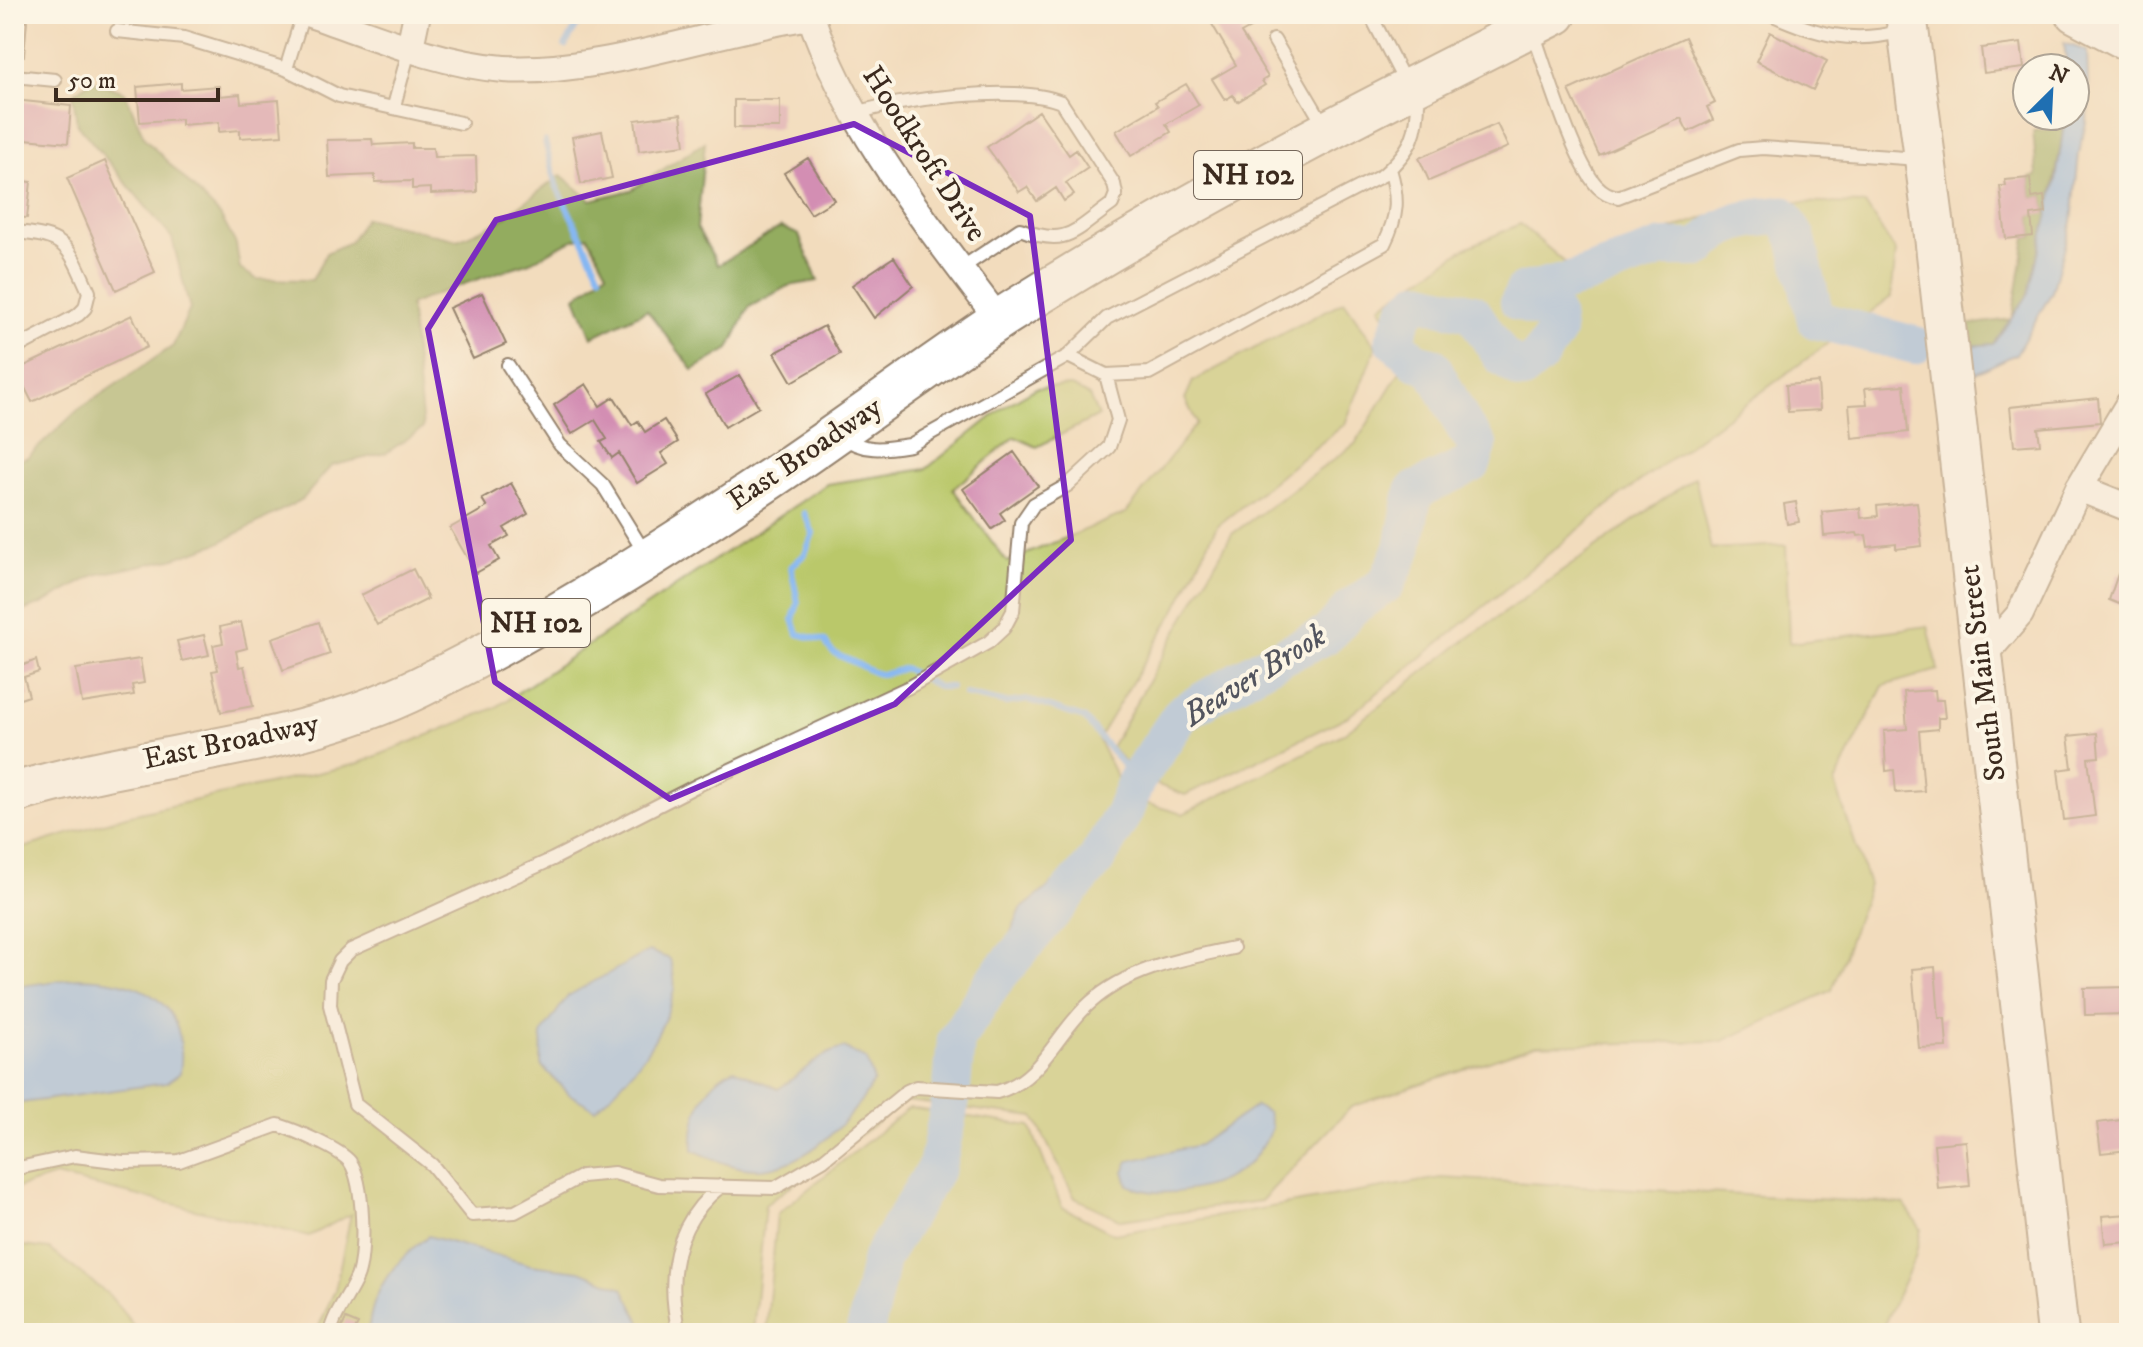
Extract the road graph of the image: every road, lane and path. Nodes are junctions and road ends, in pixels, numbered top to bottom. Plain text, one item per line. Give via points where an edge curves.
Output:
1 (303, 14) edge
2 (310, 14) edge
3 (417, 14) edge
4 (1370, 14) edge
5 (1771, 14) edge
6 (2074, 14) edge
7 (810, 15) edge
8 (1541, 19) edge
9 (1907, 21) edge
10 (117, 31) dead end
11 (1274, 40) dead end
12 (2129, 43) edge
13 (410, 47) junction
14 (286, 69) junction
15 (14, 76) edge
16 (55, 80) dead end
17 (1413, 88) junction
18 (394, 106) junction
19 (854, 114) junction
20 (461, 123) dead end
21 (1328, 132) junction
22 (1926, 159) junction
23 (1390, 169) junction
24 (14, 232) edge
25 (960, 269) junction
26 (999, 320) junction
27 (14, 349) edge
28 (1068, 356) junction
29 (508, 365) dead end
30 (1106, 375) junction
31 (2129, 404) edge
32 (838, 432) junction
33 (2079, 488) junction
34 (2129, 508) edge
35 (648, 558) junction
36 (1981, 659) junction
37 (14, 793) edge
38 (1233, 948) dead end
39 (14, 1169) edge
40 (721, 1186) junction
41 (330, 1331) edge
42 (679, 1333) edge
43 (2058, 1333) edge

1 - 14 lane
2 - 13 street
3 - 13 street
4 - 17 lane
5 - 9 lane via 1804,29 1874,39
6 - 12 street
7 - 13 street via 595,61 533,69 479,66
7 - 19 street, Hoodkroft Drive
8 - 17 main road, East Broadway / NH 102
8 - 22 lane via 1568,128 1594,184 1606,194 1618,197 1739,150
9 - 22 main road, South Main Street
10 - 14 lane via 184,38
11 - 21 lane
13 - 18 lane
14 - 18 lane via 339,96
15 - 16 lane
17 - 21 main road, East Broadway / NH 102
17 - 23 lane via 1419,121 1406,154
18 - 20 lane
19 - 25 street, Hoodkroft Drive
19 - 25 lane via 883,104 990,96 1032,94 1061,102 1114,184 1112,204 1057,239 1020,229
21 - 26 main road, East Broadway / NH 102 via 1145,231
22 - 36 main road, South Main Street
23 - 28 lane via 1107,318
23 - 30 lane via 1398,196 1397,219 1384,244 1149,373
24 - 27 lane via 45,234 65,244 89,292 78,315
25 - 26 street, Hoodkroft Drive
26 - 32 main road, East Broadway / NH 102
28 - 30 lane
28 - 32 lane via 910,445 855,447
29 - 35 lane via 560,445 603,485
30 - 40 lane via 1118,420 1109,447 1068,485 1034,504 1021,523 1013,611 989,642 909,687 351,950 340,961 331,980 330,1005 355,1104 432,1165 472,1215 515,1212 582,1176 614,1173 659,1185
31 - 33 street
32 - 35 main road, East Broadway / NH 102
33 - 34 street
33 - 36 street via 2032,594
35 - 37 main road, East Broadway / NH 102 via 417,689 350,714 299,731
36 - 43 main road, South Main Street
38 - 40 lane via 1168,962 1118,982 1088,1004 1031,1074 1009,1089 916,1087 823,1160 775,1188
39 - 41 lane via 75,1156 179,1161 270,1126 287,1128 339,1153 355,1175 363,1244 357,1275
40 - 42 lane via 701,1202 681,1243 671,1280

